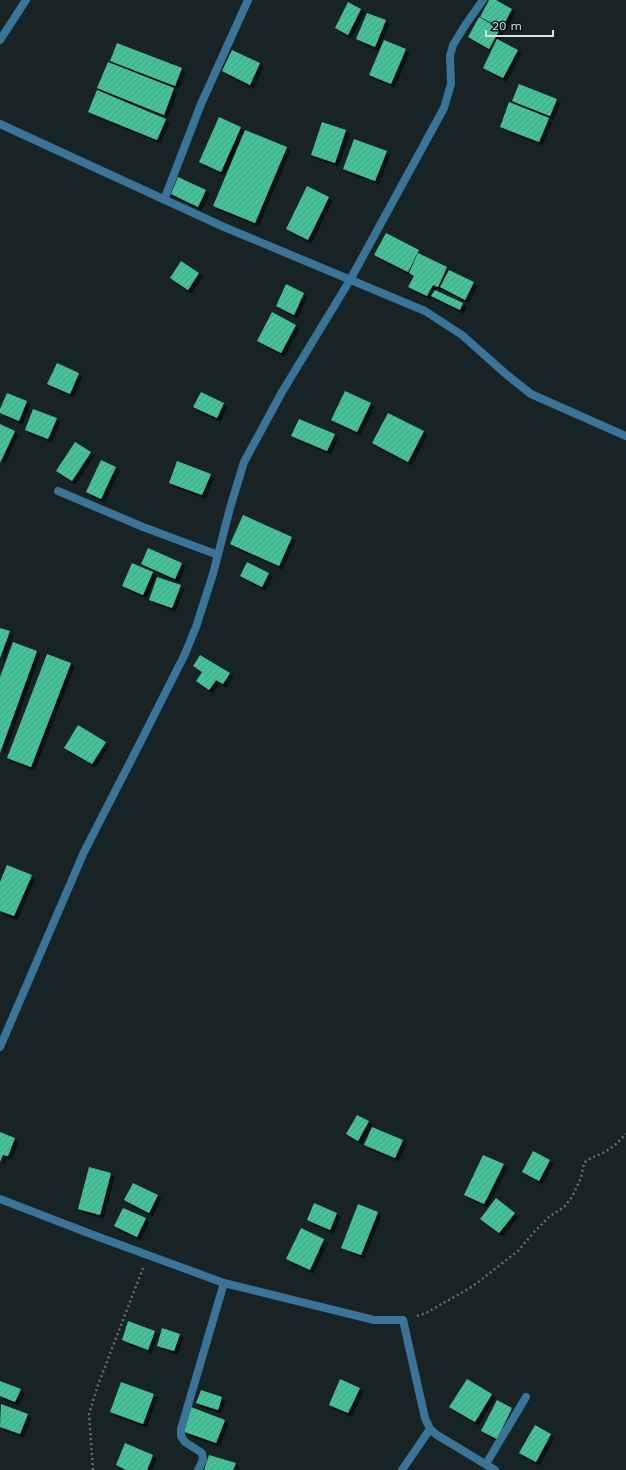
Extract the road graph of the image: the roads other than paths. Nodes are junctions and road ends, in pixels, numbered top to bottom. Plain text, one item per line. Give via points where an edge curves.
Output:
1 (26, 0) edge
2 (248, 0) edge
3 (483, 0) edge
4 (0, 40) edge
5 (0, 124) edge
6 (164, 200) junction
7 (350, 280) junction
8 (626, 436) edge
9 (58, 491) dead end
10 (218, 555) junction
11 (0, 1047) edge
12 (0, 1199) edge
13 (224, 1283) junction
14 (526, 1397) dead end
15 (430, 1429) junction
16 (486, 1464) junction
17 (198, 1470) edge
18 (402, 1470) edge
19 (495, 1470) edge

1 - 4 street
2 - 6 street via 201,104
3 - 7 street via 453,45 450,56 451,84 444,108
5 - 6 street
6 - 7 street via 224,228
7 - 8 street via 425,311 462,335 531,394
7 - 10 street via 282,392 244,462
9 - 10 street
10 - 11 street via 214,574 185,654 84,852
12 - 13 street
13 - 15 street via 374,1320 403,1320 425,1418
13 - 17 street via 181,1429 181,1436 185,1442 202,1453 203,1460
14 - 16 street
15 - 16 street
15 - 18 street
16 - 19 street

